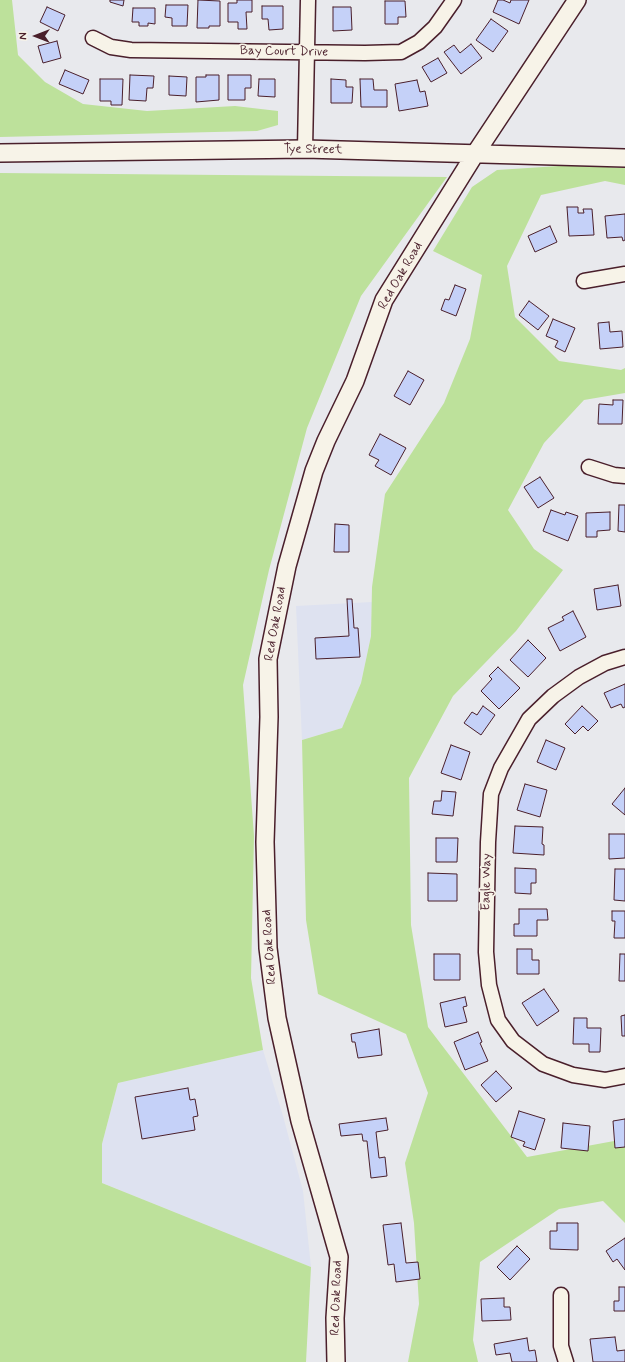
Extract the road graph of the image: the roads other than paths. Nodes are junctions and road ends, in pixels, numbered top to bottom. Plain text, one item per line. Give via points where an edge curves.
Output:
1 (308, 0) edge
2 (454, 0) edge
3 (577, 0) edge
4 (93, 38) dead end
5 (308, 53) junction
6 (305, 149) junction
7 (0, 153) edge
8 (475, 154) junction
9 (625, 158) edge
10 (625, 274) edge
11 (584, 281) dead end
12 (589, 467) dead end
13 (625, 476) edge
14 (625, 657) edge
15 (625, 1076) edge
16 (561, 1296) dead end
17 (336, 1362) edge
18 (566, 1362) edge

1 - 5 street
2 - 5 street, Bay Court Drive via 435,27 419,42 401,52
3 - 8 street, Red Oak Road
4 - 5 street, Bay Court Drive via 111,47 131,50
5 - 6 street
6 - 7 street, Tye Street
6 - 8 street, Tye Street
8 - 9 street, Tye Street
8 - 17 street, Red Oak Road via 384,300 355,381 326,441 314,471 287,566 268,659 269,717 264,842 268,948 277,1018 300,1121 339,1257 335,1318
10 - 11 street
12 - 13 street
14 - 15 street, Eagle Way via 605,663 553,696 529,719 501,768 491,794 486,952 488,985 498,1020 513,1041 543,1064 573,1075 604,1080
16 - 18 street via 561,1346

